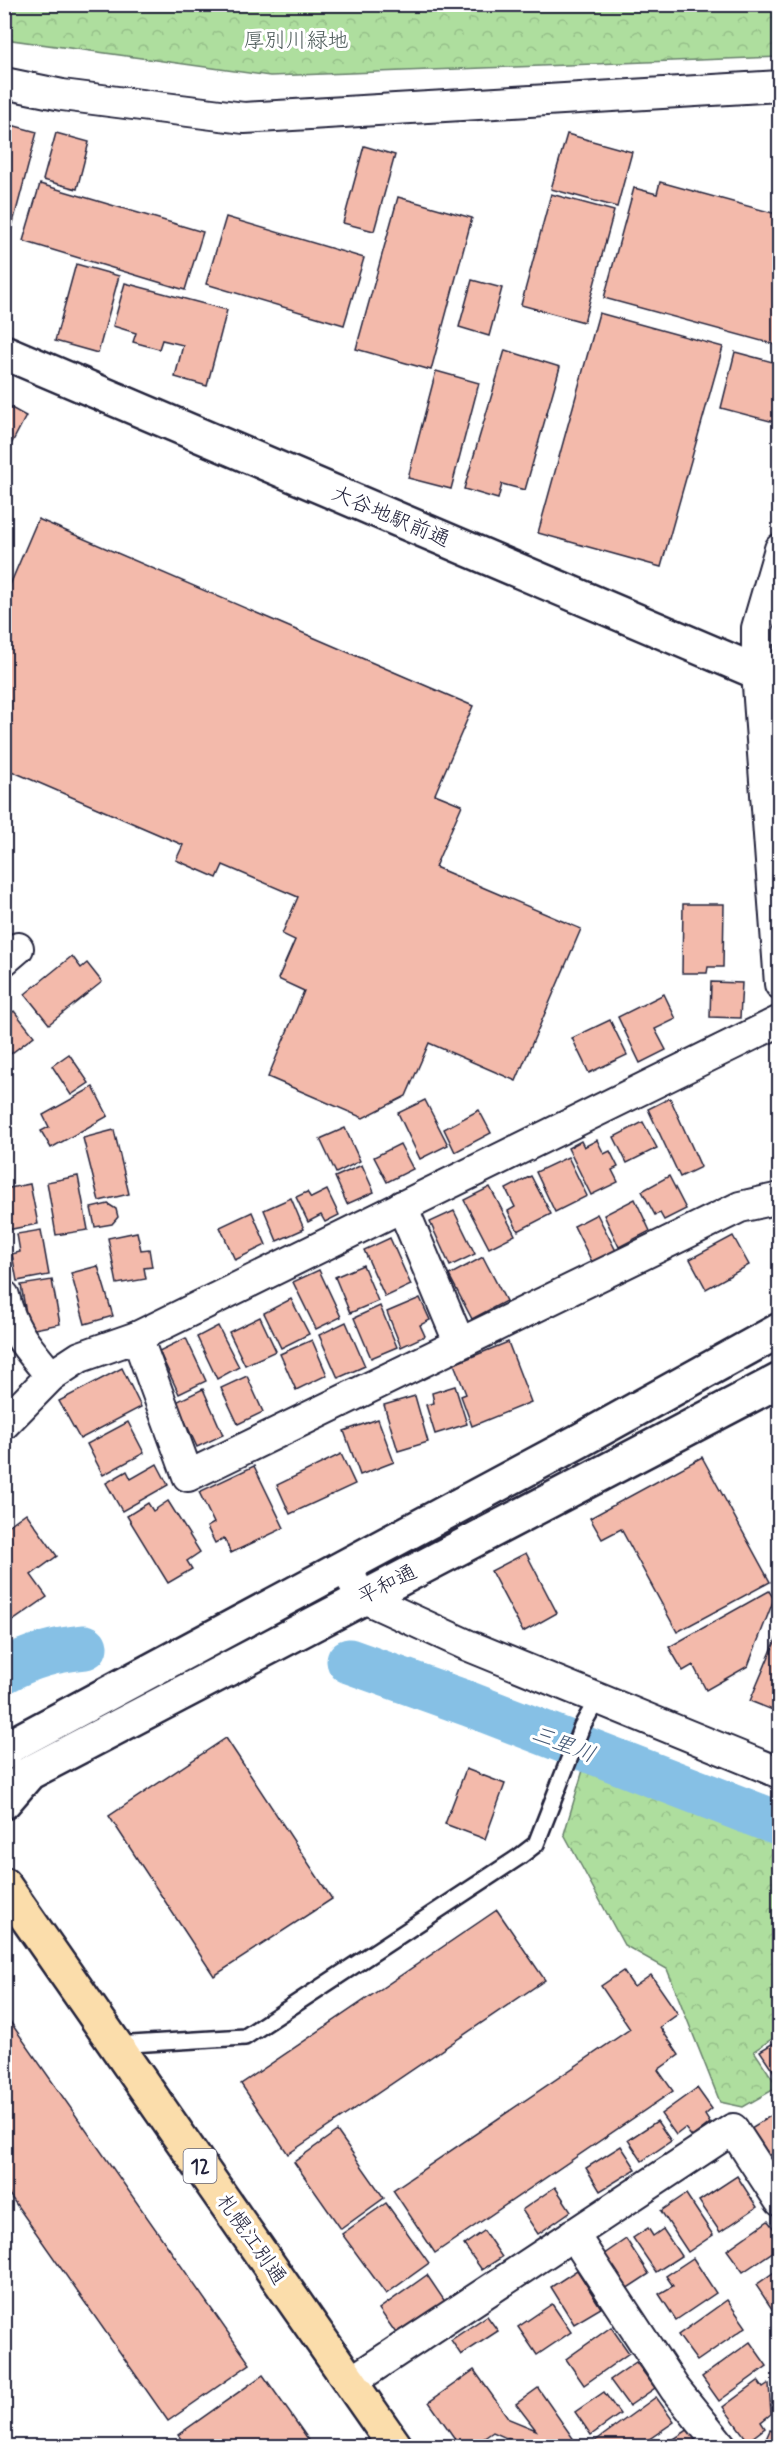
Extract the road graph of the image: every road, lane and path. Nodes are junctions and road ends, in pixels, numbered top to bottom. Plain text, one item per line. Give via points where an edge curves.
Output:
1 (4, 83) edge
2 (780, 86) edge
3 (4, 352) edge
4 (780, 549) edge
5 (768, 675) edge
6 (780, 984) edge
7 (780, 1020) edge
8 (780, 1198) edge
9 (402, 1206) junction
10 (4, 1296) edge
11 (780, 1330) edge
12 (137, 1337) junction
13 (459, 1342) junction
14 (51, 1376) junction
15 (780, 1380) edge
16 (4, 1425) edge
17 (344, 1566) junction
18 (362, 1597) junction
19 (597, 1700) junction
20 (4, 1753) edge
21 (780, 1773) edge
22 (4, 1802) edge
23 (4, 1885) edge
24 (115, 2045) junction
25 (780, 2201) edge
26 (573, 2234) junction
27 (352, 2381) junction
28 (395, 2446) edge
29 (721, 2446) edge

1 - 2 street via 62,95 244,118
3 - 5 street, 大谷地駅前通
4 - 5 street via 757,628
5 - 6 street
7 - 9 street
8 - 13 street via 740,1207
9 - 12 street
9 - 13 street
10 - 14 street via 18,1336
11 - 17 street, 平和通
12 - 13 street via 188,1476
12 - 14 street via 80,1357
14 - 16 street
15 - 18 street, 平和通
17 - 18 street
17 - 20 street, 平和通 via 10,1746
18 - 19 street
18 - 22 street, 平和通 via 29,1773
19 - 21 street
19 - 24 lane via 582,1726 536,1844 245,2037
23 - 24 highway, 札幌江別通 / 12
24 - 27 highway, 札幌江別通 / 12
25 - 26 street via 733,2129
26 - 27 street
26 - 29 street via 675,2389
27 - 28 highway, 札幌江別通 / 12

